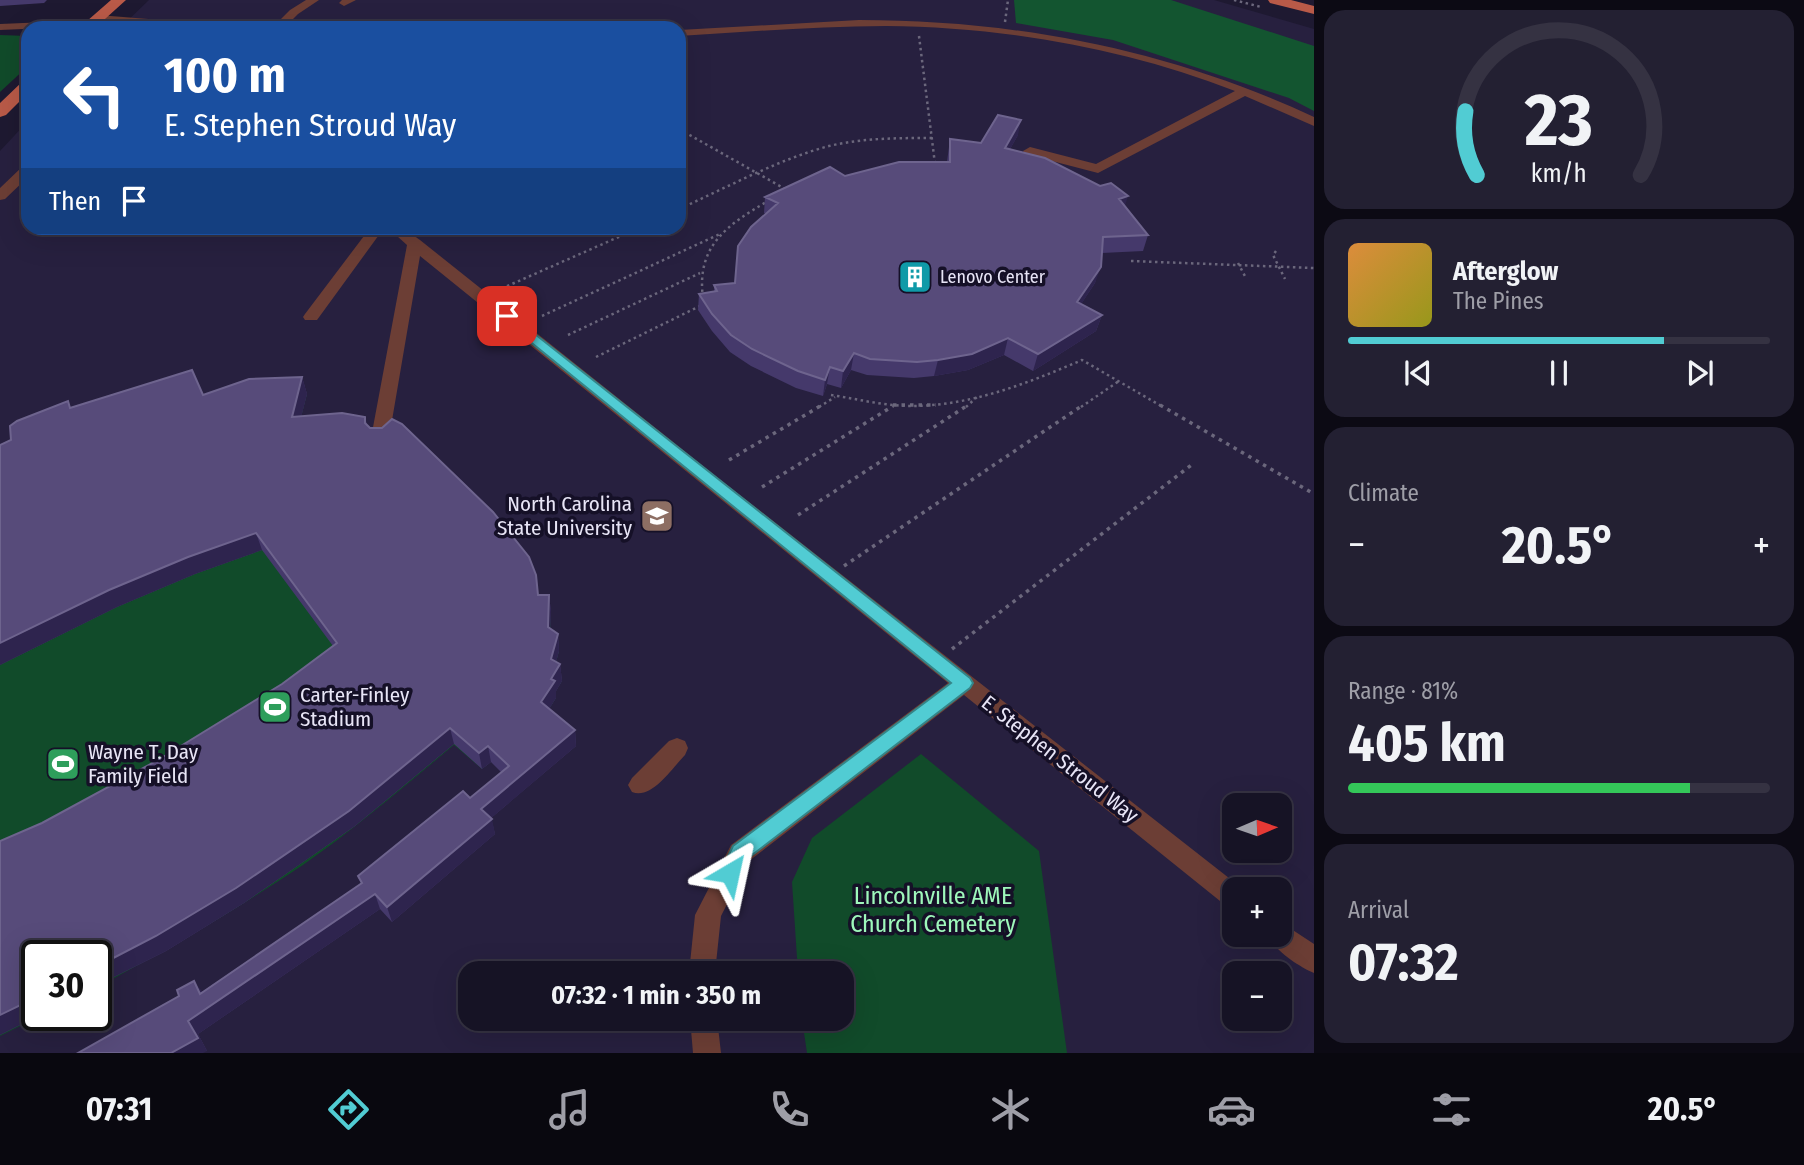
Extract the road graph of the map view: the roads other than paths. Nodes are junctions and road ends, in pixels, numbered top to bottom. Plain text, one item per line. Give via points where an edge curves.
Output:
1 (119, 0) edge
2 (314, 0) edge
3 (1275, 0) edge
4 (1314, 10) edge
5 (94, 21) edge
6 (285, 21) edge
7 (21, 26) edge
8 (0, 27) edge
9 (686, 33) edge
10 (21, 90) edge
11 (1245, 91) junction
12 (0, 112) edge
13 (1314, 122) edge
14 (1030, 150) dead end
15 (21, 176) edge
16 (0, 196) edge
17 (372, 235) edge
18 (404, 235) edge
19 (415, 243) junction
20 (311, 317) dead end
21 (380, 438) edge
22 (964, 683) junction
23 (677, 748) dead end
24 (640, 785) dead end
25 (1222, 887) edge
26 (1292, 943) edge
27 (1314, 960) edge
28 (703, 961) edge
29 (704, 1031) edge
30 (707, 1053) edge

1 - 5 main road
2 - 6 street
3 - 4 main road
7 - 8 street
9 - 11 street via 864,23 978,28 1090,45
10 - 12 main road
11 - 13 street
11 - 14 street via 1098,169
15 - 16 street
17 - 20 street
18 - 19 street, E. Stephen Stroud Way
19 - 21 street
19 - 22 street, E. Stephen Stroud Way
22 - 25 street, E. Stephen Stroud Way
22 - 28 street via 740,853 708,915
23 - 24 street
26 - 27 street
29 - 30 street

